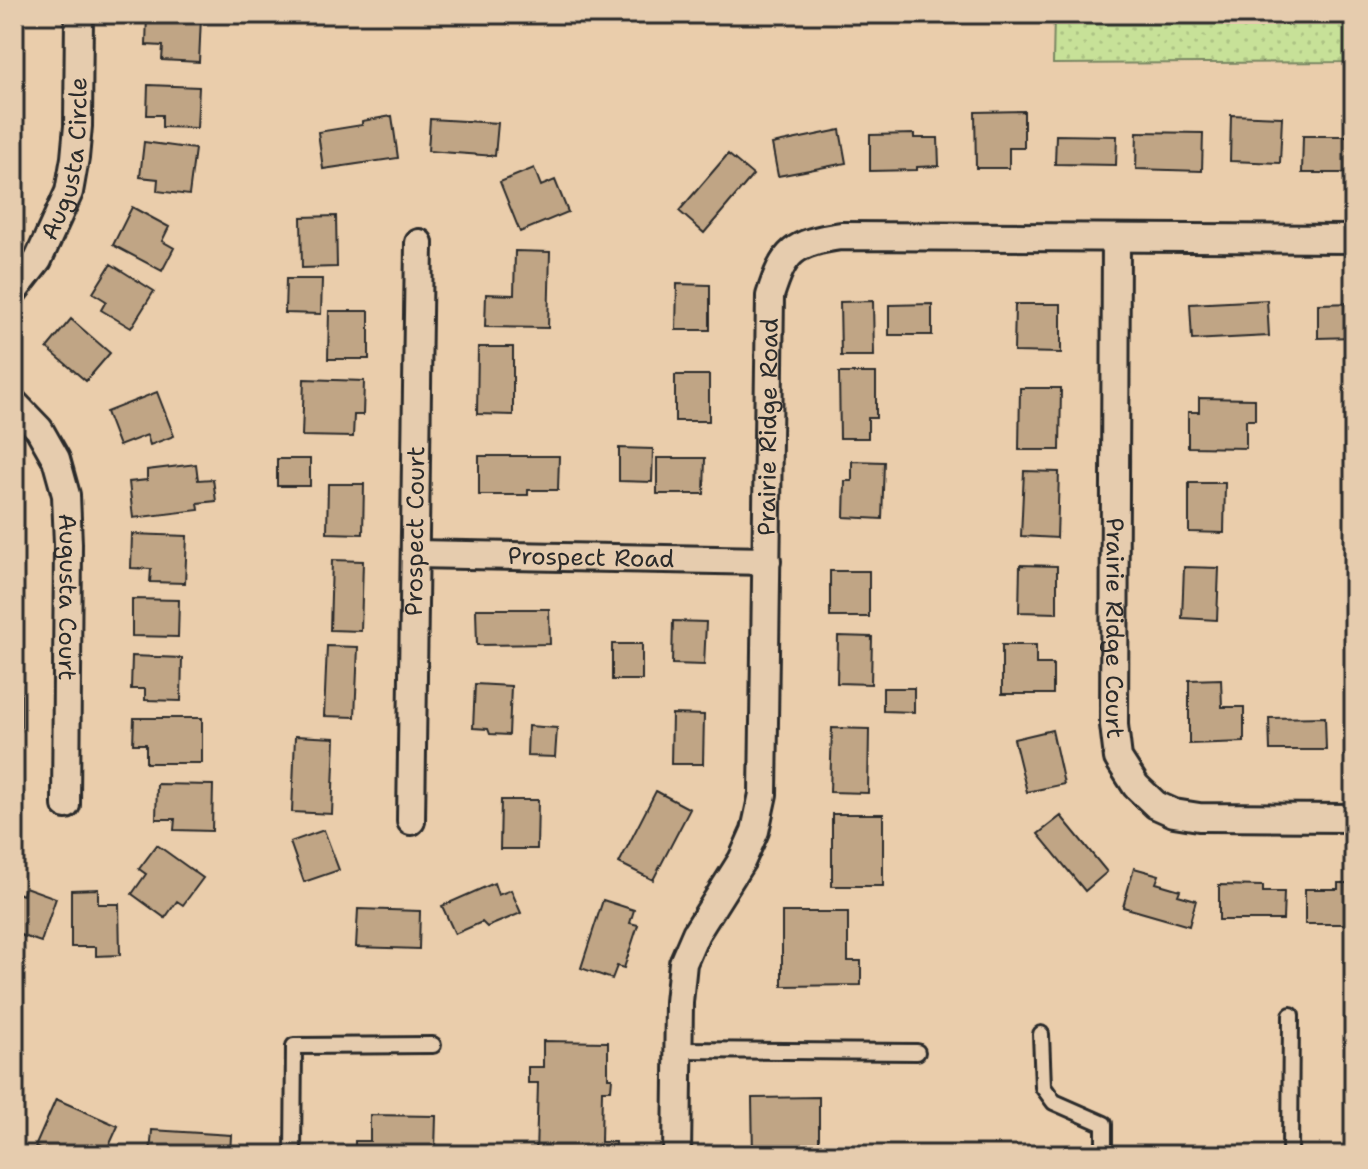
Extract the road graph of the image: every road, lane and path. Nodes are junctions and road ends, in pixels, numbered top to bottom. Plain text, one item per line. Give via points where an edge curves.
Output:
1 (79, 14) edge
2 (1116, 238) junction
3 (1354, 239) edge
4 (419, 243) dead end
5 (14, 291) edge
6 (14, 403) edge
7 (415, 554) junction
8 (767, 561) junction
9 (66, 805) dead end
10 (1354, 818) edge
11 (411, 821) dead end
12 (1291, 1015) dead end
13 (1041, 1034) dead end
14 (433, 1045) dead end
15 (678, 1050) junction
16 (917, 1052) dead end
17 (293, 1155) edge
18 (677, 1155) edge
19 (1104, 1155) edge
20 (1290, 1155) edge

1 - 5 street, Augusta Circle via 78,126 69,192 38,260
2 - 3 street, Prairie Ridge Road
2 - 8 street, Prairie Ridge Road via 841,236 794,250 779,268 770,296
2 - 10 street, Prairie Ridge Court via 1118,758 1136,786 1174,813
4 - 7 street, Prospect Court
6 - 9 street, Augusta Court via 39,429 56,459 66,495
7 - 8 street, Prospect Road
7 - 11 street, Prospect Court
8 - 15 street, Prairie Ridge Road via 763,794 742,860 683,963
12 - 20 lane
13 - 19 lane via 1043,1087 1054,1102 1104,1124
14 - 17 lane via 294,1046
15 - 16 lane
15 - 18 street, Prairie Ridge Road

